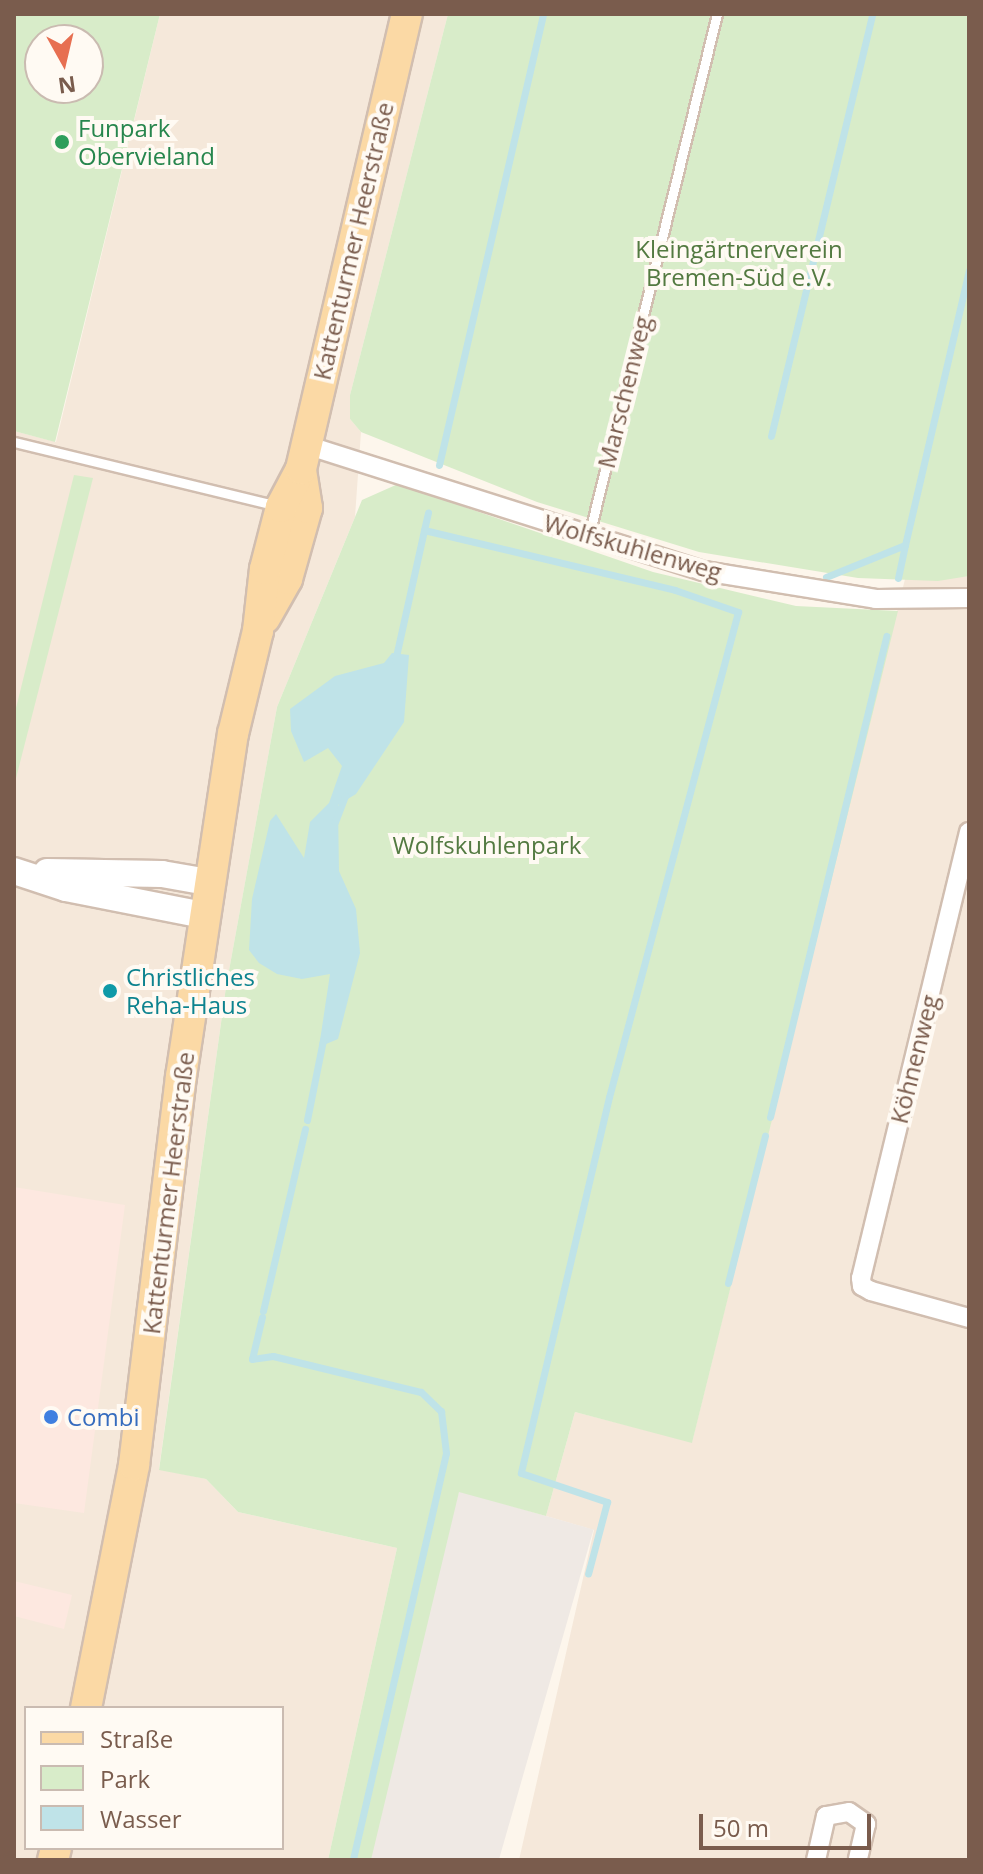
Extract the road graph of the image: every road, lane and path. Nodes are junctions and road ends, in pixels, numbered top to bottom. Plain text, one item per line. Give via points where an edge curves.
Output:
1 (407, 14) edge
2 (717, 14) edge
3 (14, 442) edge
4 (303, 457) junction
5 (281, 507) junction
6 (588, 536) junction
7 (969, 598) edge
8 (258, 631) junction
9 (969, 832) edge
10 (17, 872) edge
11 (208, 882) junction
12 (204, 915) junction
13 (969, 1318) edge
14 (86, 1706) edge
15 (816, 1860) edge
16 (858, 1860) edge

1 - 4 main road, Kattenturmer Heerstraße
2 - 6 lane, Marschenweg
3 - 5 lane
4 - 5 main road, Kattenturmer Heerstraße
4 - 6 street, Wolfskuhlenweg
4 - 8 main road, Kattenturmer Heerstraße via 307,508 299,541 287,579
5 - 8 main road, Kattenturmer Heerstraße via 265,569
6 - 7 street, Wolfskuhlenweg via 655,559 791,589 876,599
8 - 11 main road, Kattenturmer Heerstraße via 233,734
9 - 13 street, Köhnenweg via 862,1286
10 - 11 street via 162,874
10 - 12 street via 66,888
11 - 12 main road, Kattenturmer Heerstraße
12 - 14 main road, Kattenturmer Heerstraße via 139,1435
15 - 16 street via 826,1816 849,1812 866,1824

